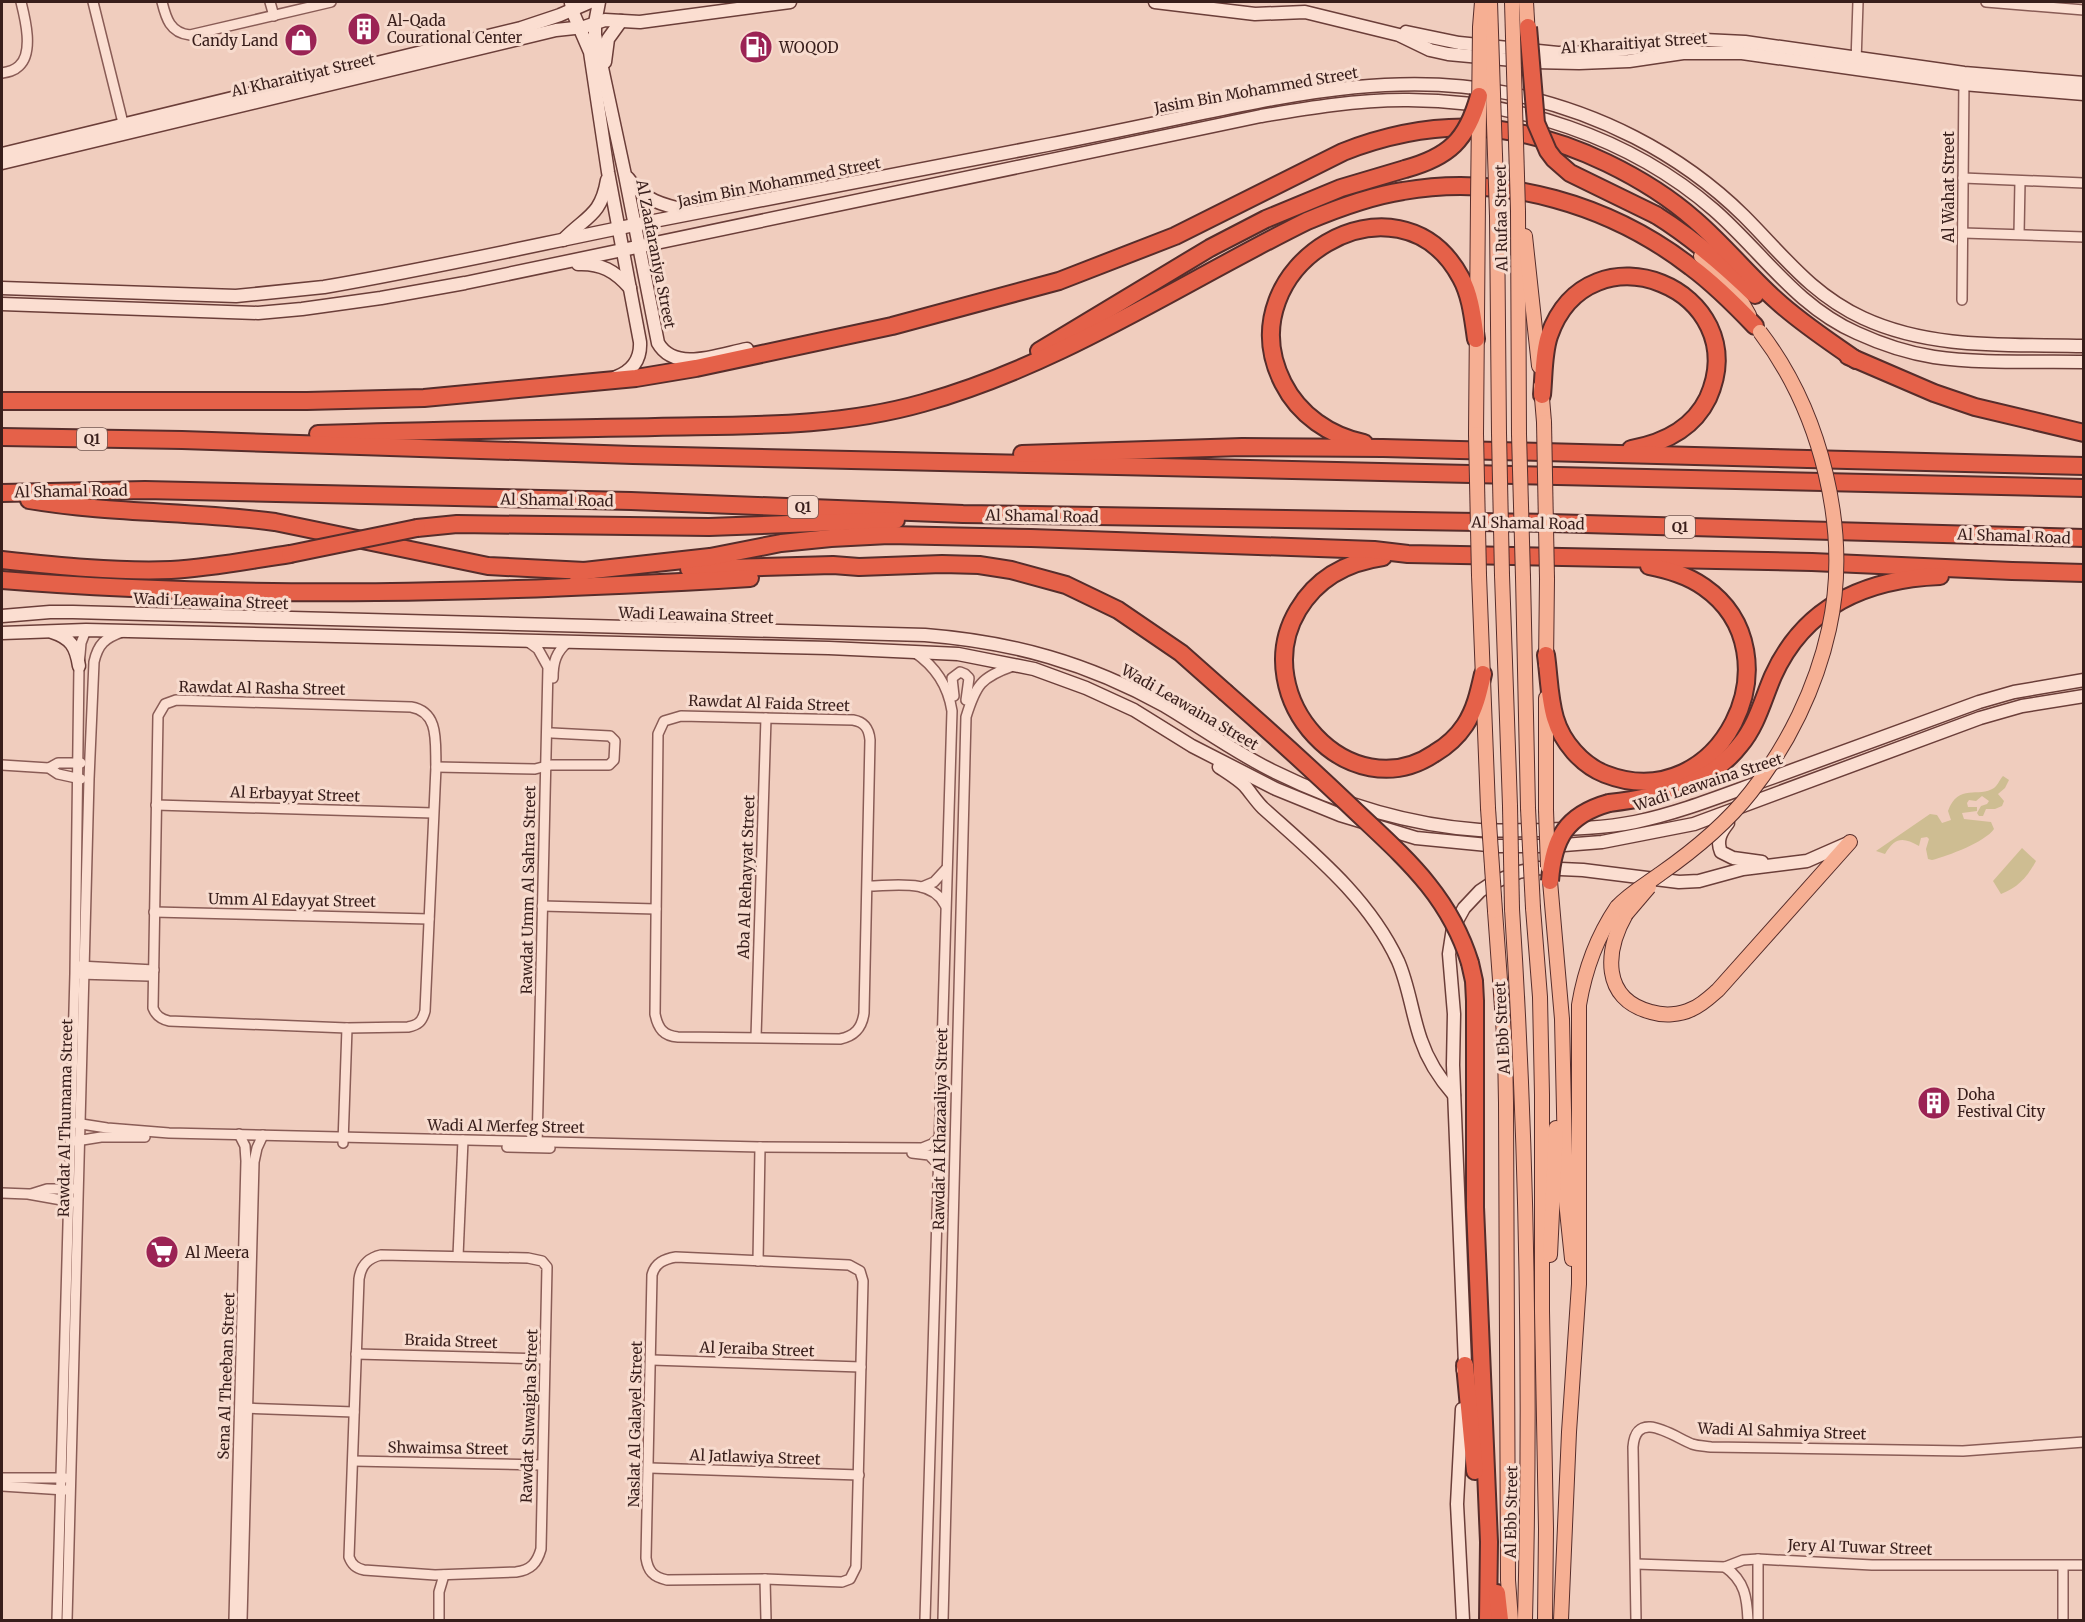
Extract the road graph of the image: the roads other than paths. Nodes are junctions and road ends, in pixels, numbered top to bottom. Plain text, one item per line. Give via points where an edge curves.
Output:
1 (21, 2) edge
2 (93, 2) edge
3 (162, 2) edge
4 (270, 2) edge
5 (331, 2) edge
6 (590, 2) edge
7 (600, 2) edge
8 (790, 2) edge
9 (1155, 2) edge
10 (1212, 2) edge
11 (1482, 2) edge
12 (1490, 2) edge
13 (1512, 2) edge
14 (1526, 2) edge
15 (1858, 2) edge
16 (1986, 2) edge
17 (2083, 2) edge
18 (572, 6) edge
19 (2084, 9) edge
20 (274, 15) junction
21 (621, 21) junction
22 (595, 23) junction
23 (580, 27) junction
24 (1528, 27) joint
25 (1856, 64) junction
26 (603, 72) junction
27 (2, 73) edge
28 (1964, 78) junction
29 (2084, 84) edge
30 (2084, 94) edge
31 (1479, 96) junction
32 (124, 129) junction
33 (2, 154) edge
34 (2, 164) edge
35 (608, 172) junction
36 (626, 175) junction
37 (1963, 178) junction
38 (2020, 181) junction
39 (2084, 183) edge
40 (697, 213) junction
41 (1518, 213) junction
42 (1654, 218) junction
43 (635, 225) junction
44 (619, 228) junction
45 (1963, 232) junction
46 (2019, 234) junction
47 (2084, 237) edge
48 (563, 240) junction
49 (640, 246) junction
50 (623, 249) junction
51 (546, 266) junction
52 (2, 288) edge
53 (630, 289) junction
54 (1962, 300) dead end
55 (2, 304) edge
56 (1757, 329) junction
57 (856, 333) junction
58 (1476, 339) junction
59 (2084, 346) edge
60 (1856, 360) junction
61 (2084, 362) edge
62 (1004, 375) junction
63 (606, 381) junction
64 (1542, 395) junction
65 (2, 401) edge
66 (1499, 433) joint
67 (2084, 433) edge
68 (2, 437) edge
69 (182, 440) junction
70 (1383, 448) junction
71 (1599, 453) junction
72 (970, 462) junction
73 (2084, 466) edge
74 (2084, 488) edge
75 (2, 494) edge
76 (941, 513) junction
77 (2084, 538) edge
78 (1408, 554) junction
79 (1603, 558) junction
80 (2, 560) edge
81 (859, 567) junction
82 (575, 572) junction
83 (2012, 572) junction
84 (2084, 573) edge
85 (2, 580) edge
86 (2, 616) edge
87 (272, 618) junction
88 (48, 630) junction
89 (86, 630) junction
90 (123, 632) junction
91 (2, 633) edge
92 (527, 641) junction
93 (568, 642) junction
94 (914, 652) junction
95 (1546, 655) junction
96 (1017, 664) junction
97 (79, 666) junction
98 (1483, 674) junction
99 (2084, 680) edge
100 (2084, 696) edge
101 (966, 717) junction
102 (766, 718) junction
103 (952, 720) junction
104 (552, 733) junction
105 (1192, 746) junction
106 (77, 763) junction
107 (89, 764) junction
108 (2, 765) edge
109 (436, 766) junction
110 (548, 766) junction
111 (49, 768) junction
112 (77, 778) junction
113 (89, 779) junction
114 (156, 805) junction
115 (1746, 806) junction
116 (433, 813) junction
117 (1850, 842) joint
118 (1778, 864) junction
119 (946, 868) junction
120 (1550, 881) junction
121 (868, 886) junction
122 (922, 886) junction
123 (945, 905) junction
124 (545, 906) junction
125 (656, 909) junction
126 (1621, 911) junction
127 (154, 912) junction
128 (429, 919) junction
129 (79, 970) junction
130 (154, 973) junction
131 (347, 1028) junction
132 (756, 1037) junction
133 (1454, 1095) junction
134 (1564, 1097) junction
135 (75, 1124) junction
136 (241, 1137) junction
137 (261, 1138) junction
138 (939, 1138) junction
139 (343, 1140) junction
140 (75, 1141) junction
141 (463, 1143) junction
142 (540, 1145) junction
143 (760, 1150) junction
144 (937, 1163) junction
145 (73, 1189) junction
146 (2, 1193) edge
147 (28, 1194) junction
148 (73, 1202) junction
149 (458, 1256) junction
150 (758, 1261) junction
151 (1579, 1284) junction
152 (1542, 1311) junction
153 (356, 1354) junction
154 (545, 1359) junction
155 (652, 1360) junction
156 (1465, 1365) junction
157 (861, 1367) junction
158 (244, 1408) junction
159 (354, 1412) junction
160 (2084, 1442) edge
161 (353, 1461) junction
162 (542, 1465) junction
163 (650, 1468) junction
164 (859, 1475) junction
165 (2, 1478) edge
166 (60, 1478) junction
167 (70, 1478) junction
168 (2, 1486) edge
169 (70, 1489) junction
170 (59, 1490) junction
171 (1489, 1542) junction
172 (1758, 1559) junction
173 (1636, 1564) junction
174 (2084, 1565) edge
175 (2063, 1566) junction
176 (1725, 1567) junction
177 (440, 1575) junction
178 (1488, 1577) junction
179 (765, 1579) junction
180 (57, 1620) edge
181 (67, 1620) edge
182 (234, 1620) edge
183 (242, 1620) edge
184 (439, 1620) edge
185 (766, 1620) edge
186 (925, 1620) edge
187 (943, 1620) edge
188 (1462, 1620) edge
189 (1488, 1620) edge
190 (1500, 1620) edge
191 (1510, 1620) edge
192 (1525, 1620) edge
193 (1545, 1620) edge
194 (1561, 1620) edge
195 (1636, 1620) edge
196 (1748, 1620) edge
197 (1758, 1620) edge
198 (2063, 1620) edge

1 - 27 street via 27,31 26,54 17,68
2 - 32 street
3 - 20 street via 168,23 185,35
4 - 20 street
5 - 20 street
6 - 18 main road, Al Kharaitiyat Street
7 - 22 main road, Al Zaafaraniya Street
8 - 21 main road, Al Kharaitiyat Street via 640,22
9 - 25 main road, Al Kharaitiyat Street via 1255,14 1305,12 1399,35 1436,52 1491,58 1586,63 1683,53 1732,53
10 - 25 main road, Al Kharaitiyat Street via 1253,8 1307,7 1436,40 1538,52 1600,52 1724,40 1766,44
11 - 31 main road, bridge
12 - 66 main road, Al Rufaa Street, bridge
13 - 41 main road, Al Rufaa Street, bridge
14 - 24 main road, bridge
15 - 25 street
16 - 19 street
17 - 19 street
18 - 23 main road, Al Zaafaraniya Street
18 - 32 main road, Al Kharaitiyat Street via 521,28
21 - 22 main road, Al Kharaitiyat Street
21 - 26 main road via 608,39
22 - 23 main road, Al Kharaitiyat Street
22 - 26 main road, Al Zaafaraniya Street
23 - 32 main road, Al Kharaitiyat Street
23 - 35 main road, Al Zaafaraniya Street via 590,52
24 - 42 highway, bridge via 1536,123 1548,151 1570,173
25 - 28 main road, Al Kharaitiyat Street
26 - 36 main road, Al Zaafaraniya Street
28 - 29 main road, Al Kharaitiyat Street
28 - 30 main road, Al Kharaitiyat Street
28 - 37 street, Al Wahat Street
31 - 58 main road, bridge
31 - 62 highway, bridge via 1460,140 1438,157 1306,201 1210,248
32 - 33 main road, Al Kharaitiyat Street
32 - 34 main road, Al Kharaitiyat Street
35 - 44 main road, Al Zaafaraniya Street
35 - 48 main road via 598,208
36 - 40 main road via 647,198
36 - 43 main road, Al Zaafaraniya Street
37 - 38 street
37 - 45 street, Al Wahat Street
38 - 39 street
38 - 46 street
40 - 43 main road, Jasim Bin Mohammed Street
40 - 59 main road, Jasim Bin Mohammed Street via 1324,90 1383,84 1467,86 1562,107 1621,130 1672,158 1726,199 1822,295 1876,324 1951,342
41 - 64 main road via 1526,239
41 - 152 main road, Al Rufaa Street, bridge via 1528,808 1540,997
42 - 56 main road via 1707,262 1737,294
42 - 60 highway via 1683,232 1788,324
43 - 44 main road, Jasim Bin Mohammed Street
43 - 49 main road, Al Zaafaraniya Street
44 - 48 main road
44 - 50 main road, Al Zaafaraniya Street
45 - 46 street
45 - 54 street, Al Wahat Street
46 - 47 street
48 - 52 main road via 355,282 258,295
49 - 50 main road, Jasim Bin Mohammed Street
49 - 57 main road, Al Zaafaraniya Street via 657,338 661,348 673,358 688,360 810,336
49 - 61 main road, Jasim Bin Mohammed Street via 1261,116 1375,101 1449,101 1544,119 1596,138 1642,161 1712,208 1805,301 1864,336 1910,352 1943,358
50 - 51 main road
50 - 53 main road, Al Zaafaraniya Street
51 - 53 main road via 598,265
51 - 55 main road via 391,296 281,312
53 - 63 main road, Al Zaafaraniya Street via 639,353 628,372
56 - 62 highway via 1676,255 1599,213 1505,189 1431,188 1377,196 1307,221 1068,347
56 - 126 main road, bridge via 1777,356 1804,408 1826,473 1836,548 1830,628 1805,702 1751,793 1723,824 1629,895
57 - 60 highway via 1007,296 1112,261 1175,236 1366,143 1419,130 1475,126 1540,136 1591,155 1641,181 1694,219 1788,311
57 - 63 highway via 696,368
58 - 70 highway via 1467,292 1456,269 1435,246 1407,231 1378,228 1349,232 1320,246 1296,268 1280,295 1273,318 1272,351 1280,379 1293,401 1313,420 1356,442
58 - 98 main road, bridge
60 - 67 highway via 1975,407
62 - 69 highway via 922,404 809,424 417,430
63 - 65 highway via 381,400
64 - 71 highway via 1550,335 1563,309 1586,289 1614,278 1641,277 1667,285 1693,304 1709,330 1717,360 1705,404 1688,425 1665,440
64 - 95 main road, bridge
66 - 192 main road, Al Ebb Street, bridge via 1528,1361
68 - 69 highway, Q1
69 - 72 highway, Q1
70 - 71 highway
70 - 72 highway via 1043,452
71 - 73 highway
72 - 74 highway, Q1
75 - 76 highway, Al Shamal Road / Q1 via 181,490
75 - 82 highway via 70,506 275,522 488,566
76 - 77 highway, Al Shamal Road / Q1 via 1549,523
76 - 80 highway, bridge via 848,523 645,527 457,524 417,528 290,554 172,570 114,570
78 - 79 highway
78 - 82 highway via 889,535 782,543 710,557
78 - 98 highway via 1348,565 1322,581 1301,604 1287,632 1284,662 1288,692 1300,720 1338,754 1366,765 1398,768 1429,758 1458,734 1472,711
79 - 83 highway via 1822,562
79 - 95 highway via 1682,575 1703,586 1722,604 1740,636 1746,665 1745,693 1734,725 1708,757 1680,774 1647,782 1614,777 1580,758 1560,730
81 - 82 highway
81 - 85 highway via 642,584 431,591 160,588
81 - 171 highway, bridge via 931,564 1011,570 1066,585 1118,610 1181,653 1289,748 1418,872 1442,901 1463,938 1474,981 1475,1195
83 - 84 highway
83 - 120 highway, bridge via 1885,582 1830,606 1791,644 1753,725 1725,761 1681,789 1610,803 1583,813 1561,835 1552,858
86 - 87 main road, Wadi Leawaina Street via 61,612
87 - 89 main road via 103,621
87 - 99 main road, Wadi Leawaina Street via 926,635 988,642 1059,659 1121,683 1243,755 1310,788 1373,810 1482,830 1574,830 1634,822 1979,702
88 - 89 main road, Wadi Leawaina Street
88 - 91 main road, Wadi Leawaina Street
88 - 97 main road via 72,643
89 - 90 main road, Wadi Leawaina Street
89 - 97 street, Rawdat Al Thumama Street
90 - 92 main road, Wadi Leawaina Street
90 - 107 street, Rawdat Al Thumama Street via 105,640 96,652
92 - 93 main road, Wadi Leawaina Street
92 - 110 street, Rawdat Umm Al Sahra Street via 538,649 548,667
93 - 94 main road, Wadi Leawaina Street
93 - 104 street, Rawdat Umm Al Sahra Street via 553,667
94 - 96 main road, Wadi Leawaina Street via 958,654
94 - 103 street, Rawdat Al Khazaaliya Street via 945,684
95 - 120 main road, bridge via 1545,810
96 - 101 street, Rawdat Al Khazaaliya Street via 981,681
96 - 105 main road, Wadi Leawaina Street via 1056,676 1134,710
97 - 106 street, Rawdat Al Thumama Street
98 - 191 main road, bridge via 1506,1060
100 - 115 main road, Wadi Leawaina Street via 2022,706 1980,718
101 - 103 street via 969,678 960,672 952,678
101 - 187 street, Rawdat Al Khazaaliya Street
102 - 121 street, Rawdat Al Faida Street via 853,720 868,729
102 - 125 street, Rawdat Al Faida Street via 681,716 661,723 657,752
102 - 132 street, Aba Al Rehayyat Street
103 - 119 street, Rawdat Al Khazaaliya Street
104 - 110 street, Rawdat Umm Al Sahra Street
104 - 110 street via 610,736 615,741 614,760 609,765
105 - 115 main road, Wadi Leawaina Street via 1310,804 1400,834 1445,842 1521,847 1593,843 1694,825
105 - 133 main road via 1242,783 1261,807 1300,839 1368,910 1400,965 1427,1054
106 - 107 street
106 - 111 street via 58,763
106 - 112 street, Rawdat Al Thumama Street
107 - 113 street, Rawdat Al Thumama Street
108 - 111 street
109 - 110 street
109 - 114 street, Rawdat Al Rasha Street via 434,726 429,715 418,708 176,700 165,704 158,716
109 - 116 street, Rawdat Al Rasha Street
110 - 124 street, Rawdat Umm Al Sahra Street
111 - 112 street
112 - 113 street
112 - 129 street, Rawdat Al Thumama Street
113 - 129 street, Rawdat Al Thumama Street
114 - 116 street, Al Erbayyat Street
114 - 127 street, Rawdat Al Rasha Street
115 - 118 main road via 1721,832 1721,852 1740,860
116 - 128 street, Rawdat Al Rasha Street
117 - 118 main road via 1807,861
117 - 126 main road via 1718,990 1692,1009 1657,1014 1627,1000 1618,989 1611,955
118 - 133 main road via 1679,882 1538,868 1503,878 1480,891 1459,916 1450,943
119 - 122 street via 939,879
119 - 123 street, Rawdat Al Khazaaliya Street
120 - 134 main road
121 - 122 street
121 - 132 street, Rawdat Al Faida Street via 864,1012 858,1030 840,1039
122 - 123 street via 936,892
123 - 138 street, Rawdat Al Khazaaliya Street
124 - 125 street
124 - 142 street, Rawdat Umm Al Sahra Street
125 - 132 street, Rawdat Al Faida Street via 656,1014 660,1029 678,1037
126 - 151 main road via 1604,926 1593,949 1579,1005
127 - 128 street, Umm Al Edayyat Street
127 - 130 street, Rawdat Al Rasha Street
128 - 131 street, Rawdat Al Rasha Street via 423,1018 408,1028
129 - 130 street
129 - 135 street, Rawdat Al Thumama Street
130 - 131 street, Rawdat Al Rasha Street via 153,1008 164,1020
131 - 139 street
133 - 156 main road
134 - 151 main road via 1566,1201
134 - 152 main road via 1557,1115 1550,1253
135 - 136 street, Wadi Al Merfeg Street
135 - 140 street, Rawdat Al Thumama Street
136 - 137 street, Wadi Al Merfeg Street
136 - 140 street, Wadi Al Merfeg Street via 101,1137
136 - 158 street, Sena Al Theeban Street via 246,1161
137 - 139 street, Wadi Al Merfeg Street
137 - 158 street, Sena Al Theeban Street via 254,1162
138 - 143 street, Wadi Al Merfeg Street via 922,1148
138 - 144 street, Rawdat Al Khazaaliya Street
139 - 141 street, Wadi Al Merfeg Street
140 - 145 street, Rawdat Al Thumama Street
141 - 142 street, Wadi Al Merfeg Street
141 - 149 street
142 - 143 street, Wadi Al Merfeg Street
143 - 144 street, Wadi Al Merfeg Street via 920,1153
143 - 150 street
144 - 186 street, Rawdat Al Khazaaliya Street
145 - 147 street
145 - 148 street, Rawdat Al Thumama Street
146 - 147 street
147 - 148 street
148 - 166 street, Rawdat Al Thumama Street
148 - 167 street, Rawdat Al Thumama Street
149 - 153 street, Rawdat Suwaigha Street via 381,1255 365,1263 359,1279
149 - 154 street, Rawdat Suwaigha Street via 528,1258 545,1264
150 - 155 street, Naslat Al Galayel Street via 676,1257 658,1263 652,1275
150 - 157 street, Naslat Al Galayel Street via 849,1265 860,1271
151 - 194 main road
152 - 193 main road
153 - 154 street, Braida Street
153 - 159 street, Rawdat Suwaigha Street
154 - 162 street, Rawdat Suwaigha Street
155 - 157 street, Al Jeraiba Street
155 - 163 street, Naslat Al Galayel Street
156 - 178 highway via 1481,1544
156 - 188 main road via 1457,1504
157 - 164 street, Naslat Al Galayel Street
158 - 159 street
158 - 182 street, Sena Al Theeban Street
158 - 183 street, Sena Al Theeban Street
159 - 161 street, Rawdat Suwaigha Street
160 - 173 street, Wadi Al Sahmiya Street via 1963,1450 1711,1447 1695,1445 1664,1429 1650,1427 1637,1433 1633,1441
161 - 162 street, Shwaimsa Street
161 - 177 street, Rawdat Suwaigha Street via 349,1557 353,1565 364,1570
162 - 177 street, Rawdat Suwaigha Street via 541,1550 534,1566 516,1572
163 - 164 street, Al Jatlawiya Street
163 - 179 street, Naslat Al Galayel Street via 646,1558 652,1574 667,1580
164 - 179 street, Naslat Al Galayel Street via 856,1567 850,1579
165 - 166 street
166 - 167 street
166 - 170 street, Rawdat Al Thumama Street
167 - 169 street, Rawdat Al Thumama Street
168 - 170 street
169 - 170 street
169 - 181 street, Rawdat Al Thumama Street
170 - 180 street, Rawdat Al Thumama Street
171 - 178 highway
171 - 190 highway
172 - 175 street, Jery Al Tuwar Street via 1872,1565
172 - 176 street, Jery Al Tuwar Street
172 - 197 street
173 - 176 street, Jery Al Tuwar Street
173 - 195 street, Wadi Al Sahmiya Street
174 - 175 street, Jery Al Tuwar Street
175 - 198 street
176 - 196 street via 1745,1590
177 - 184 street
178 - 189 highway
179 - 185 street

